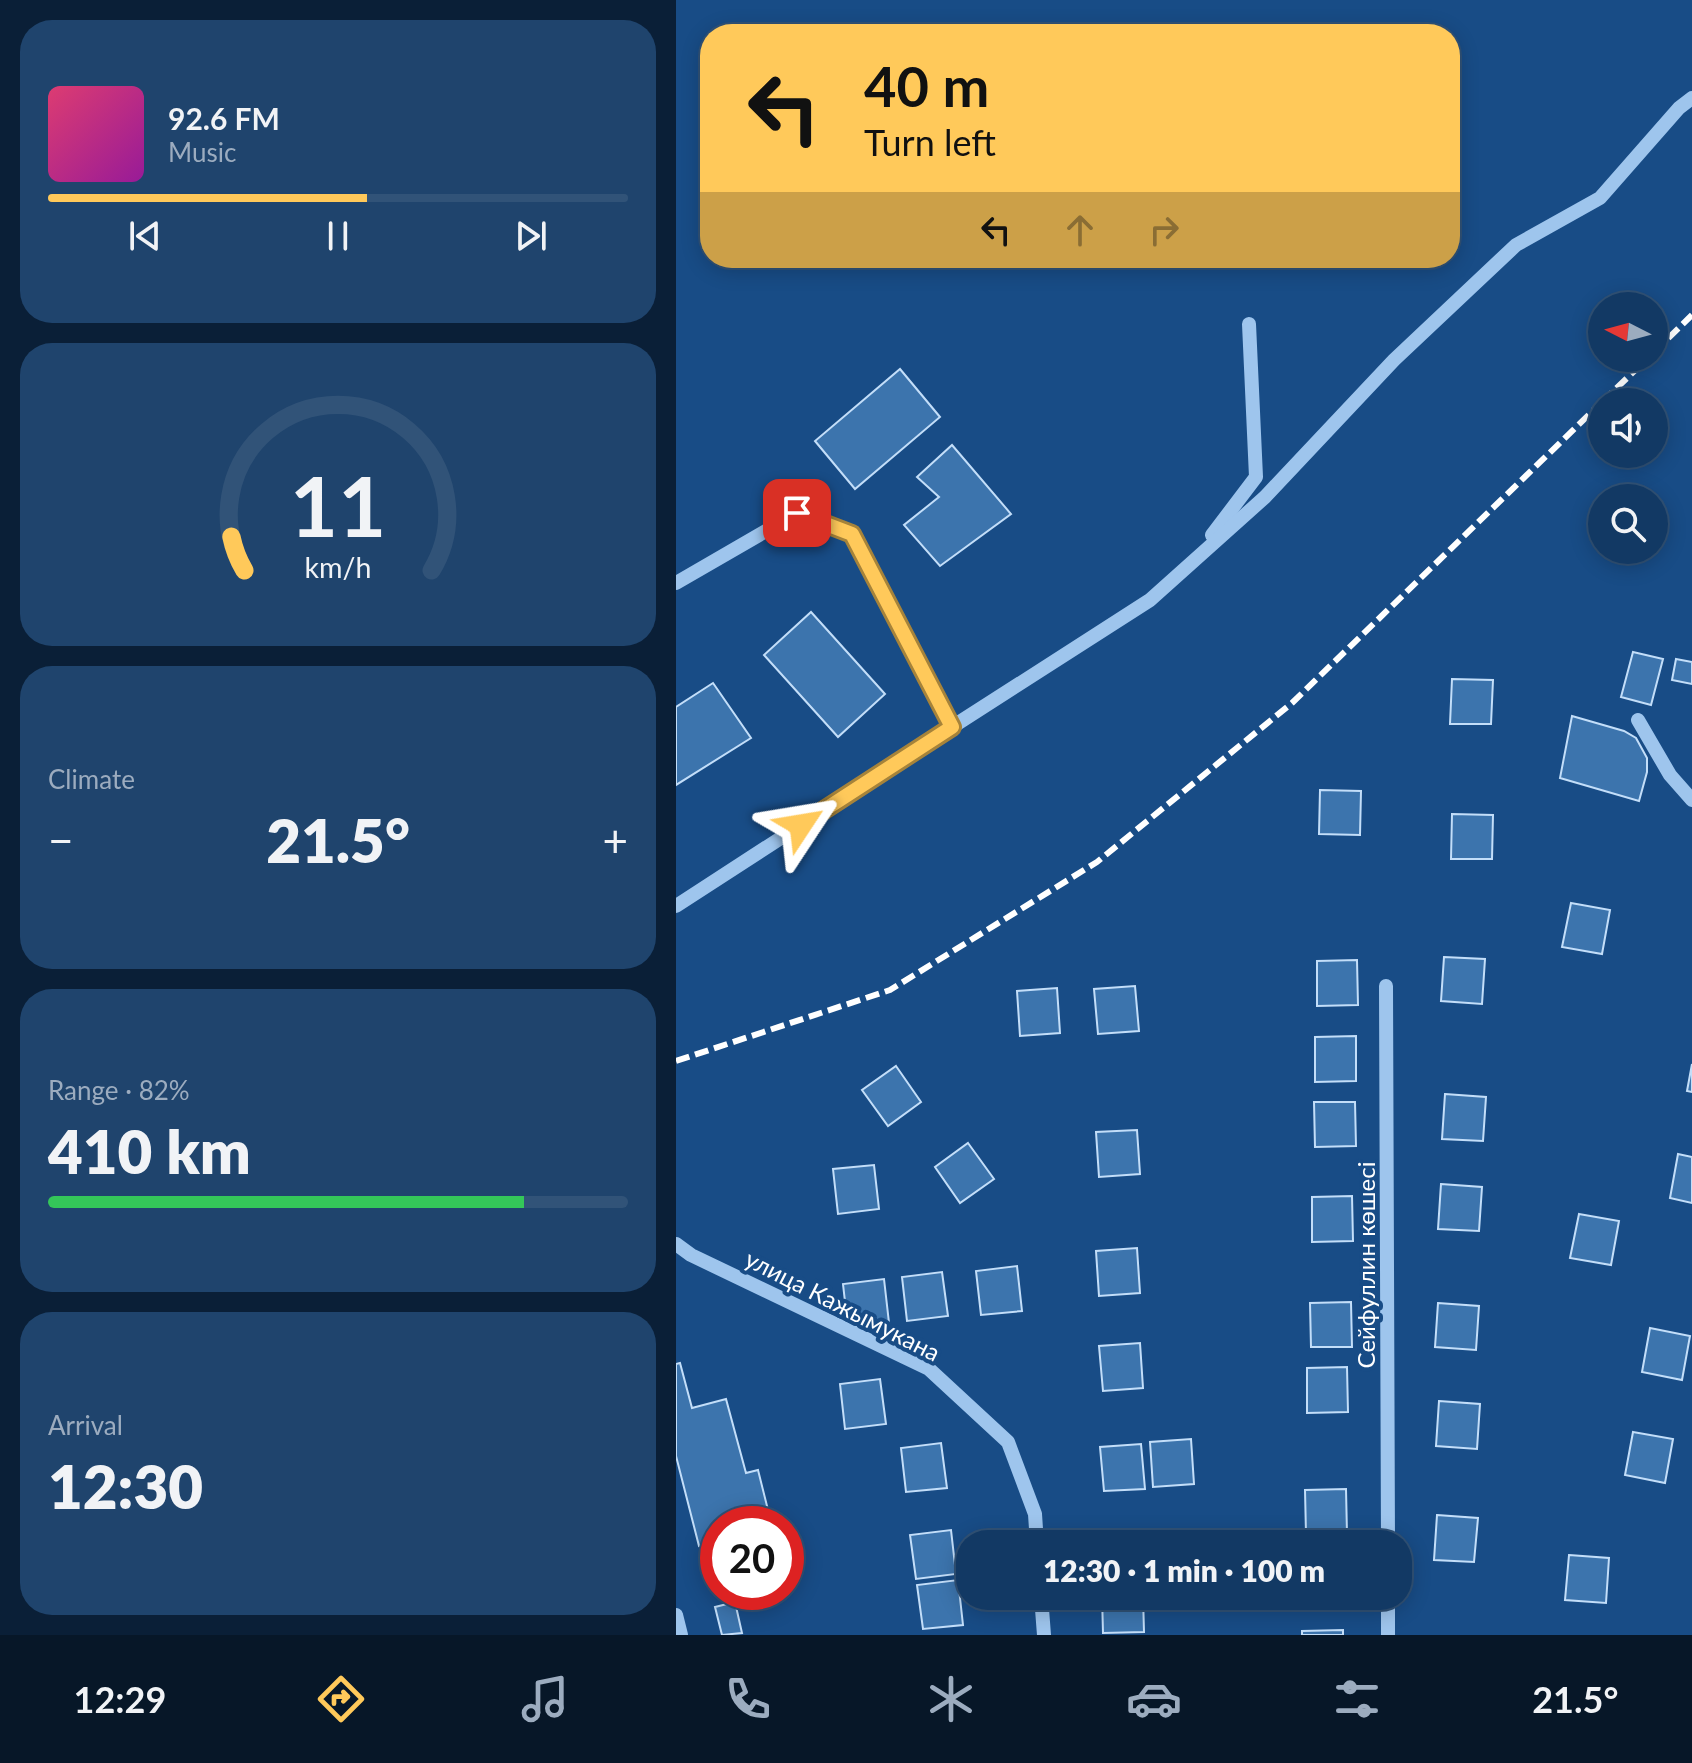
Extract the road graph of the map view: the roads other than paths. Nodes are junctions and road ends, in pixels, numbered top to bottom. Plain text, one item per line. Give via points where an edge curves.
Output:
1 (1692, 98) edge
2 (1249, 324) dead end
3 (1189, 564) junction
4 (676, 583) edge
5 (1638, 720) dead end
6 (952, 727) junction
7 (1692, 800) edge
8 (676, 906) edge
9 (1386, 986) dead end
10 (676, 1244) edge
11 (1036, 1530) edge
12 (1388, 1530) edge
13 (1042, 1610) edge
14 (1388, 1610) edge
15 (676, 1615) edge
16 (681, 1635) edge
17 (1044, 1635) edge
18 (1388, 1635) edge

1 - 3 street via 1600,198 1516,245 1394,360 1265,497
2 - 3 street via 1256,477
3 - 6 street via 1150,600
4 - 6 street via 797,513 852,534
5 - 7 street via 1670,775
6 - 8 street
9 - 12 street, Сейфуллин көшесі
10 - 11 street, улица Кажымукана via 929,1369 1008,1442
13 - 17 street
14 - 18 street
15 - 16 street

